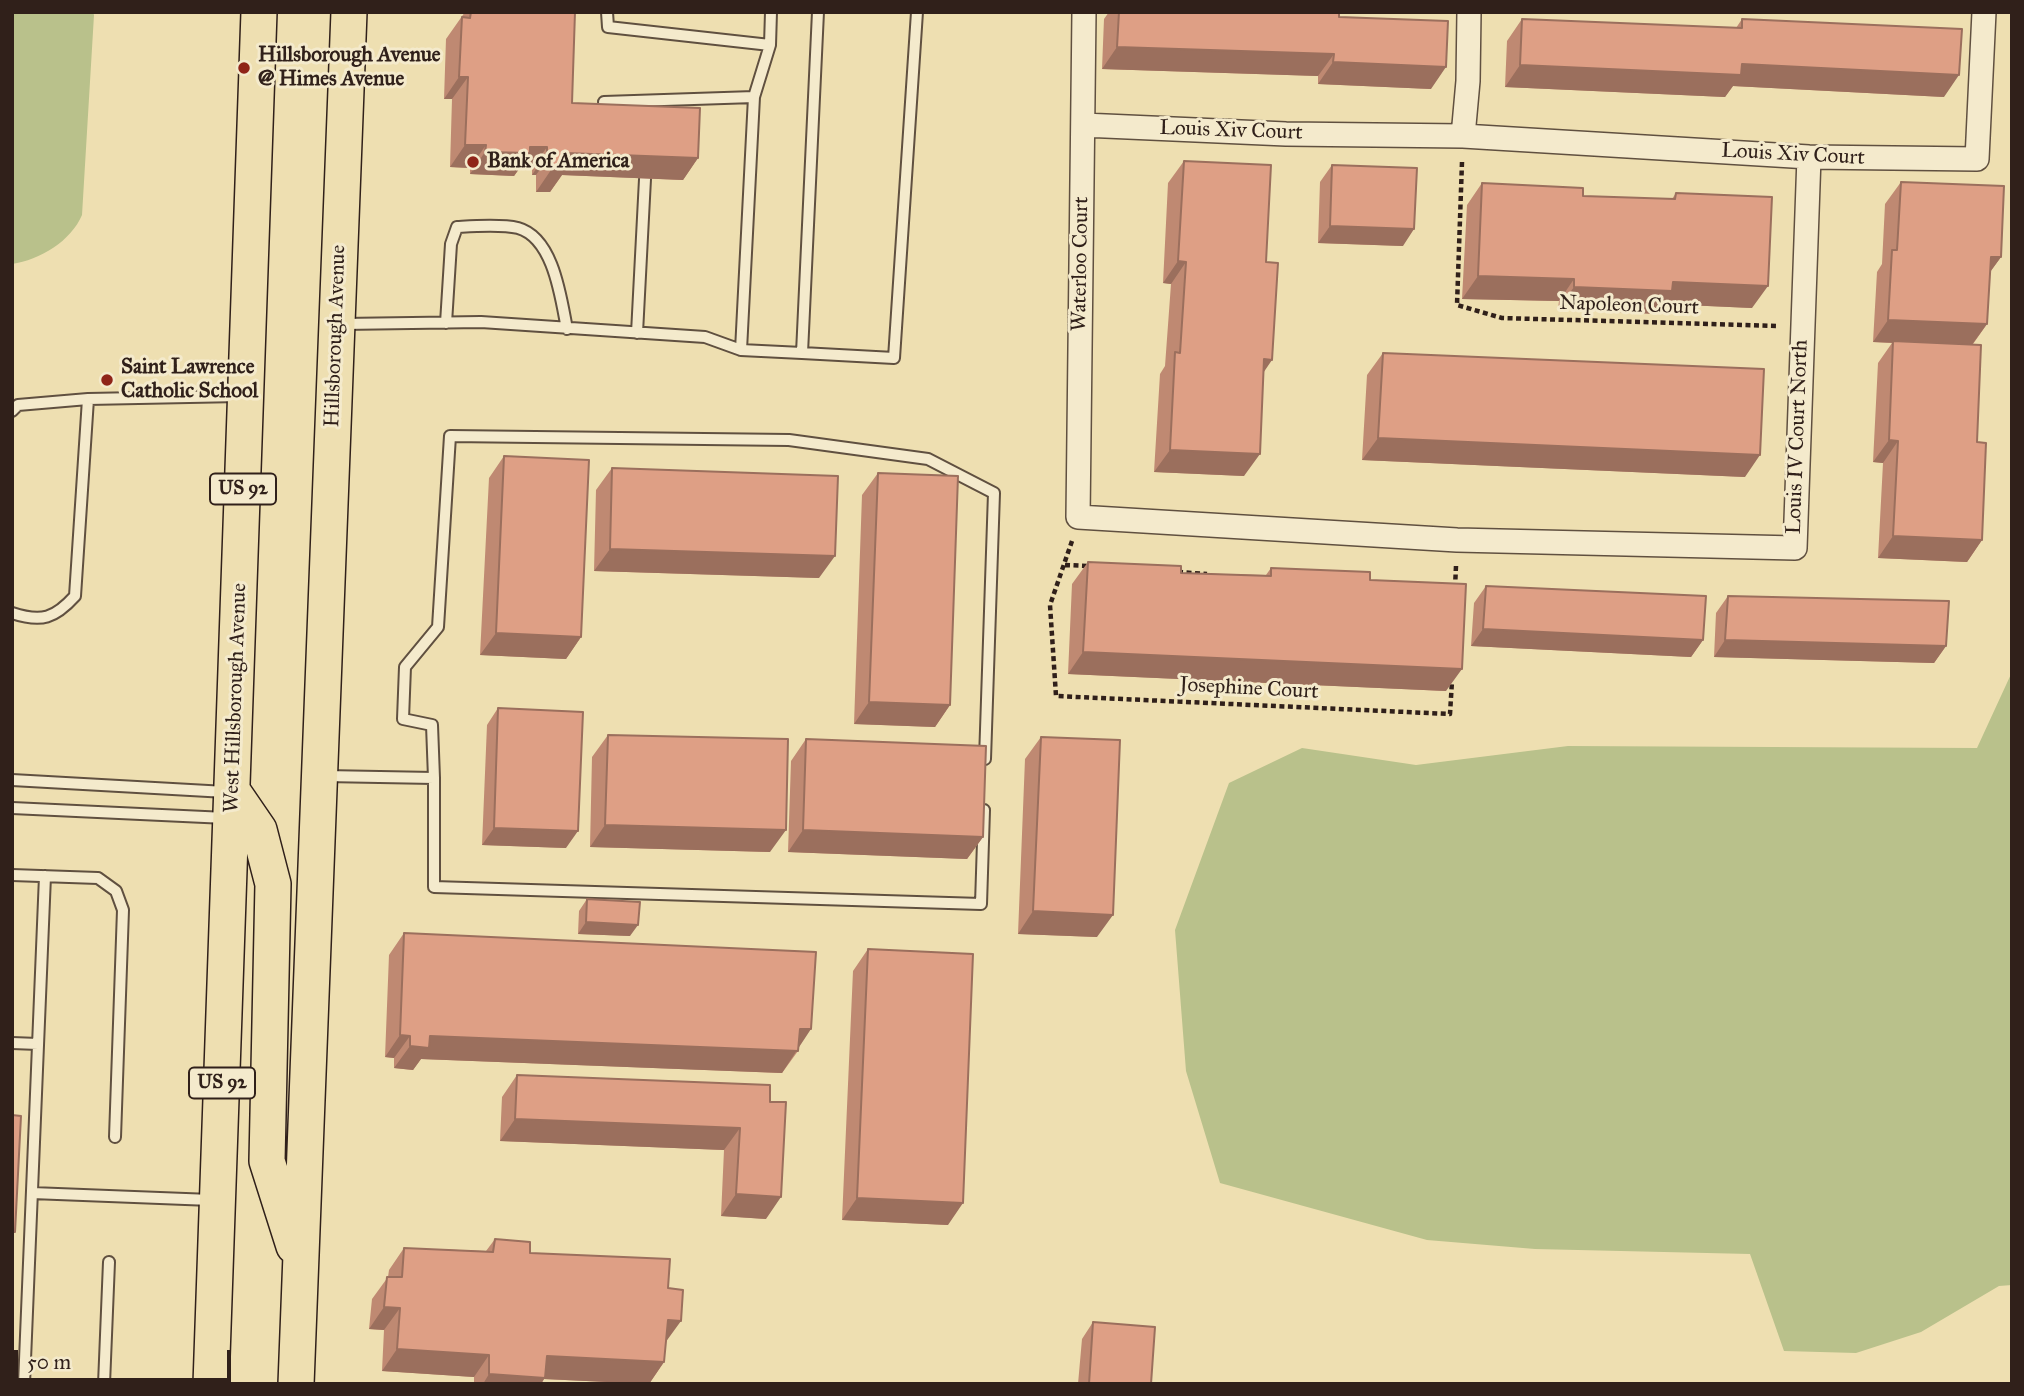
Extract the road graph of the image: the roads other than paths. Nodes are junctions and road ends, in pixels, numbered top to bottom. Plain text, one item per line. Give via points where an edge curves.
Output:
1 (259, 12) edge
2 (349, 12) edge
3 (607, 12) edge
4 (771, 12) edge
5 (818, 12) edge
6 (917, 12) edge
7 (1084, 12) edge
8 (1469, 12) edge
9 (1984, 12) edge
10 (769, 45) junction
11 (754, 97) junction
12 (648, 100) junction
13 (604, 102) edge
14 (647, 114) edge
15 (1083, 125) junction
16 (1463, 136) junction
17 (1809, 157) junction
18 (645, 179) edge
19 (446, 323) junction
20 (337, 324) junction
21 (567, 329) junction
22 (637, 333) junction
23 (740, 350) junction
24 (802, 353) junction
25 (246, 395) junction
26 (88, 399) junction
27 (12, 411) edge
28 (1457, 540) joint
29 (12, 613) edge
30 (985, 767) edge
31 (319, 776) junction
32 (435, 778) junction
33 (12, 780) edge
34 (984, 794) edge
35 (232, 805) junction
36 (12, 808) edge
37 (12, 875) edge
38 (45, 876) junction
39 (12, 1043) edge
40 (38, 1044) junction
41 (115, 1137) dead end
42 (32, 1193) junction
43 (218, 1200) junction
44 (109, 1262) dead end
45 (301, 1269) junction
46 (12, 1356) edge
47 (25, 1356) junction
48 (24, 1384) edge
49 (104, 1384) edge
50 (211, 1384) edge
51 (296, 1384) edge

1 - 25 main road, West Hillsborough Avenue / US 92
2 - 20 main road, Hillsborough Avenue
3 - 10 lane via 608,27
4 - 10 lane
5 - 24 lane
6 - 24 lane via 894,358
7 - 15 street, Waterloo Court
8 - 16 street
9 - 17 street, Louis Xiv Court via 1977,159
10 - 11 lane
11 - 12 lane
11 - 23 lane
12 - 13 lane
12 - 14 lane
15 - 16 street, Louis Xiv Court
15 - 28 street, Waterloo Court via 1078,517
16 - 17 street, Louis Xiv Court
17 - 28 street, Louis IV Court North via 1795,548
18 - 22 lane
19 - 20 lane
19 - 21 lane
19 - 21 lane via 451,244 457,228 520,228 540,244 554,268
20 - 31 main road, Hillsborough Avenue
21 - 22 lane
22 - 23 lane via 705,337
23 - 24 lane
25 - 26 lane
25 - 35 main road, West Hillsborough Avenue / US 92
26 - 27 lane via 18,405
26 - 29 lane via 75,596 59,614 31,619
30 - 32 lane via 994,493 928,459 789,440 450,436 438,627 405,667 403,719 432,725
31 - 32 lane
31 - 45 main road
32 - 34 lane via 434,887 967,904 981,904
33 - 35 lane
35 - 36 lane
35 - 43 main road, West Hillsborough Avenue / US 92
35 - 45 main road via 259,830 273,884 267,1161
37 - 38 lane
38 - 40 lane
38 - 41 lane via 98,878 116,891 123,910
39 - 40 lane
40 - 42 lane
42 - 43 lane
42 - 47 lane
43 - 50 main road, West Hillsborough Avenue / US 92
44 - 49 lane
45 - 51 main road
46 - 47 lane
47 - 48 lane

